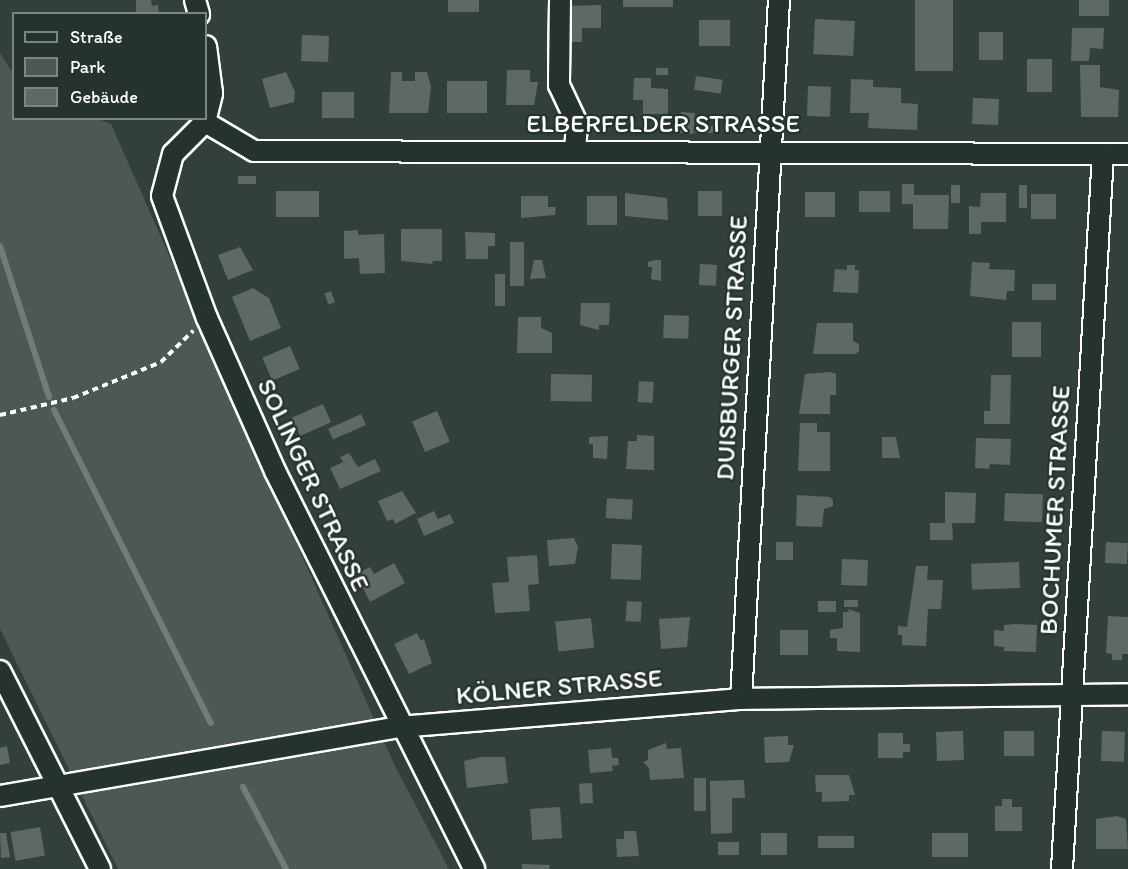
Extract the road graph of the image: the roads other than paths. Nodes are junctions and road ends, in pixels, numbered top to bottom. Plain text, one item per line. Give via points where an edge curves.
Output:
1 (560, 0) edge
2 (779, 0) edge
3 (207, 54) edge
4 (207, 114) edge
5 (205, 122) joint
6 (575, 151) junction
7 (769, 151) junction
8 (1103, 154) junction
9 (1128, 154) edge
10 (0, 671) edge
11 (1071, 694) junction
12 (1128, 694) edge
13 (741, 699) junction
14 (400, 727) junction
15 (57, 784) junction
16 (0, 796) edge
17 (100, 869) edge
18 (474, 869) edge
19 (1062, 869) edge

1 - 6 street via 559,85 577,123
2 - 7 street, DUISBURGER STRASSE
3 - 4 street via 212,93
5 - 6 street, ELBERFELDER STRASSE via 254,151
5 - 14 street, SOLINGER STRASSE via 173,154 162,196 207,318 275,471
6 - 7 street, ELBERFELDER STRASSE
7 - 8 street, ELBERFELDER STRASSE
7 - 13 street, DUISBURGER STRASSE
8 - 9 street, ELBERFELDER STRASSE
8 - 11 street, BOCHUMER STRASSE
10 - 15 street
11 - 12 street, KÖLNER STRASSE
11 - 13 street, KÖLNER STRASSE
11 - 19 street, BOCHUMER STRASSE
13 - 14 street, KÖLNER STRASSE
14 - 15 street, KÖLNER STRASSE
14 - 18 street, SOLINGER STRASSE
15 - 16 street, KÖLNER STRASSE
15 - 17 street

